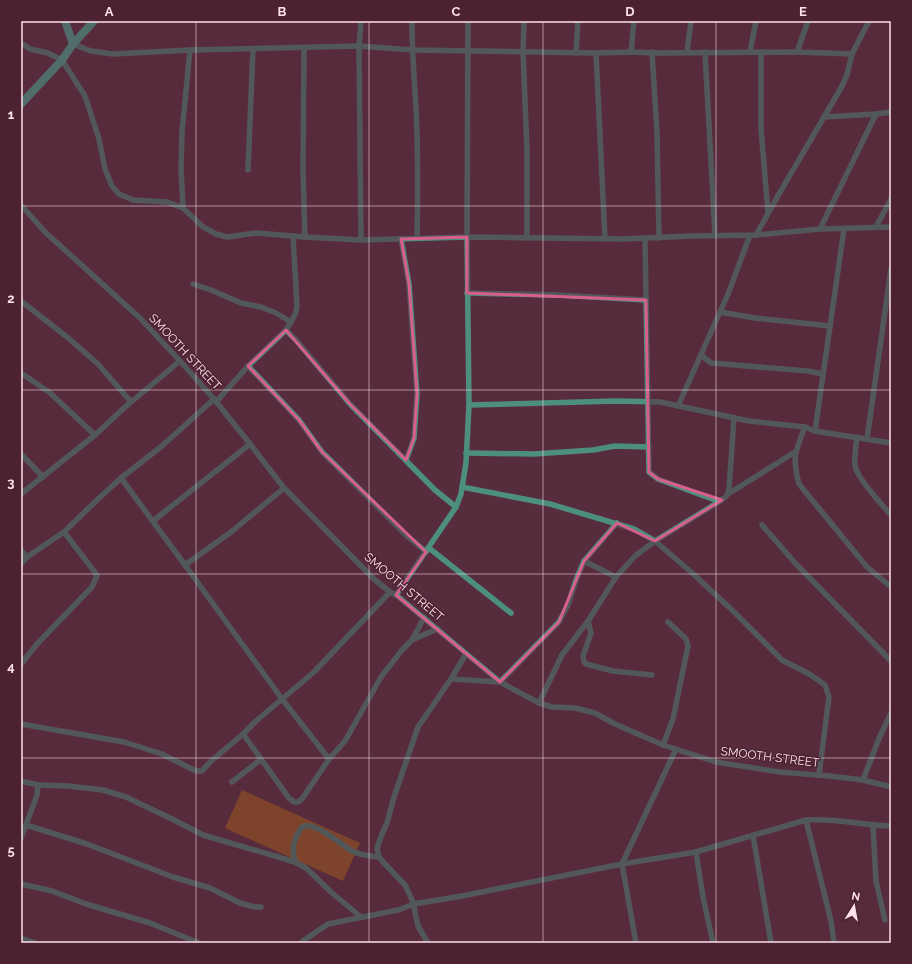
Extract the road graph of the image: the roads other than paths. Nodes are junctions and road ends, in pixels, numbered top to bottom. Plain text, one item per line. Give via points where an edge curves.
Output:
1 (65, 21) edge
2 (94, 21) edge
3 (360, 21) edge
4 (412, 21) edge
5 (468, 21) edge
6 (524, 21) edge
7 (578, 21) edge
8 (634, 21) edge
9 (691, 21) edge
10 (756, 21) edge
11 (808, 21) edge
12 (869, 21) edge
13 (21, 43) edge
14 (73, 44) junction
15 (359, 46) junction
16 (304, 48) junction
17 (253, 49) junction
18 (190, 50) junction
19 (412, 50) junction
20 (469, 51) junction
21 (523, 52) junction
22 (631, 52) junction
23 (652, 52) junction
24 (687, 52) junction
25 (705, 52) junction
26 (750, 52) junction
27 (761, 52) junction
28 (797, 52) junction
29 (576, 53) junction
30 (596, 53) junction
31 (852, 54) junction
32 (62, 60) junction
33 (21, 104) edge
34 (891, 112) edge
35 (876, 114) junction
36 (824, 117) junction
37 (248, 170) dead end
38 (891, 199) edge
39 (21, 205) edge
40 (183, 208) junction
41 (768, 213) junction
42 (876, 227) junction
43 (891, 227) edge
44 (820, 229) junction
45 (844, 230) junction
46 (750, 235) junction
47 (756, 235) junction
48 (293, 236) junction
49 (715, 236) junction
50 (467, 237) junction
51 (304, 238) junction
52 (417, 238) junction
53 (527, 238) junction
54 (644, 238) junction
55 (659, 238) junction
56 (401, 239) junction
57 (605, 239) junction
58 (361, 240) junction
59 (891, 269) edge
60 (193, 284) dead end
61 (467, 293) junction
62 (646, 300) junction
63 (21, 301) edge
64 (720, 312) junction
65 (290, 322) junction
66 (830, 326) junction
67 (286, 330) junction
68 (701, 355) junction
69 (180, 361) junction
70 (248, 366) junction
71 (21, 373) edge
72 (823, 374) junction
73 (215, 400) junction
74 (131, 402) junction
75 (648, 402) junction
76 (469, 405) junction
77 (678, 406) junction
78 (734, 418) junction
79 (805, 427) junction
80 (815, 431) junction
81 (95, 435) junction
82 (857, 437) junction
83 (867, 439) junction
84 (891, 443) edge
85 (250, 444) junction
86 (649, 447) junction
87 (795, 452) junction
88 (21, 454) edge
89 (466, 454) junction
90 (406, 460) junction
91 (43, 477) junction
92 (121, 478) junction
93 (462, 487) junction
94 (284, 488) junction
95 (21, 494) edge
96 (728, 494) junction
97 (722, 500) junction
98 (456, 507) junction
99 (891, 514) edge
100 (153, 521) junction
101 (617, 523) junction
102 (762, 525) dead end
103 (64, 532) junction
104 (655, 541) junction
105 (21, 550) edge
106 (428, 550) junction
107 (27, 556) junction
108 (584, 561) junction
109 (21, 564) edge
110 (185, 565) junction
111 (616, 577) junction
112 (891, 587) edge
113 (390, 592) junction
114 (396, 595) junction
115 (511, 613) dead end
116 (424, 618) junction
117 (588, 621) junction
118 (668, 622) dead end
119 (437, 629) junction
120 (412, 640) junction
121 (466, 654) junction
122 (891, 661) edge
123 (21, 664) edge
124 (652, 675) dead end
125 (451, 679) junction
126 (500, 682) junction
127 (282, 699) junction
128 (539, 703) junction
129 (891, 713) edge
130 (21, 724) edge
131 (243, 734) junction
132 (663, 745) junction
133 (676, 749) junction
134 (329, 759) junction
135 (260, 760) junction
136 (819, 775) junction
137 (863, 780) junction
138 (21, 781) edge
139 (232, 782) dead end
140 (38, 785) junction
141 (891, 787) edge
142 (806, 820) junction
143 (26, 825) junction
144 (873, 826) junction
145 (891, 826) edge
146 (753, 835) junction
147 (21, 838) edge
148 (696, 852) junction
149 (379, 857) junction
150 (295, 862) junction
151 (622, 864) junction
152 (21, 884) edge
153 (414, 904) junction
154 (261, 907) dead end
155 (361, 917) junction
156 (885, 920) dead end
157 (21, 938) edge
158 (35, 943) edge
159 (199, 943) edge
160 (302, 943) edge
161 (428, 943) edge
162 (636, 943) edge
163 (713, 943) edge
164 (772, 943) edge
165 (834, 943) edge

1 - 14 street
2 - 14 street
3 - 15 street
4 - 19 street
5 - 20 street
6 - 21 street
7 - 29 street
8 - 22 street
9 - 24 street
10 - 26 street
11 - 28 street
12 - 31 street
13 - 32 street via 30,49 48,53
14 - 18 street via 91,51 113,54
14 - 32 street
15 - 16 street
15 - 19 street
15 - 58 street
16 - 17 street
16 - 51 street
17 - 18 street
17 - 37 street
18 - 40 street via 182,139
19 - 20 street
19 - 52 street via 416,108
20 - 21 street
20 - 50 street
21 - 29 street
21 - 53 street
22 - 23 street
22 - 30 street
23 - 24 street
23 - 55 street
24 - 25 street
25 - 26 street
25 - 49 street
26 - 27 street
27 - 28 street
27 - 41 street via 761,128
28 - 31 street
29 - 30 street
30 - 57 street
31 - 36 street via 847,75
32 - 33 street
32 - 40 street via 85,96 112,186 119,194 133,200 167,202
34 - 35 street
35 - 36 street
35 - 44 street
36 - 41 street
38 - 42 street
39 - 69 street, SMOOTH STREET via 45,232 140,318
40 - 48 street via 203,227 227,237 256,233
41 - 47 street
42 - 43 street
42 - 45 street
44 - 45 street
44 - 47 street
45 - 66 street
46 - 47 street
46 - 49 street
46 - 64 street
48 - 51 street
48 - 65 street via 297,305
49 - 55 street
50 - 52 street
50 - 53 street
50 - 61 street
51 - 58 street
52 - 56 street
53 - 57 street
54 - 55 street
54 - 57 street
54 - 62 street
56 - 58 street
56 - 90 street via 409,284 417,394 414,438
59 - 83 street
60 - 65 street via 236,302 276,313
61 - 62 street
61 - 76 street
62 - 75 street
63 - 74 street via 98,364
64 - 66 street
64 - 68 street
65 - 67 street
66 - 72 street
67 - 70 street
67 - 90 street via 350,404
68 - 72 street via 711,363
68 - 77 street
69 - 73 street, SMOOTH STREET
69 - 74 street
70 - 73 street
70 - 106 street via 299,420 322,452 407,536
71 - 81 street via 49,392
72 - 80 street
73 - 85 street, SMOOTH STREET
73 - 92 street
74 - 81 street
75 - 76 street
75 - 77 street
75 - 86 street
76 - 89 street
77 - 78 street
78 - 79 street
78 - 96 street
79 - 80 street
79 - 87 street
80 - 82 street
81 - 91 street
82 - 83 street
82 - 99 street via 855,468 870,492
83 - 84 street
85 - 94 street, SMOOTH STREET
85 - 100 street
86 - 89 street via 615,446 534,454
86 - 97 street via 649,472 658,479 715,500
87 - 96 street
87 - 112 street via 794,467 799,484 867,567
88 - 91 street
89 - 93 street
90 - 98 street
91 - 95 street
92 - 100 street
92 - 103 street
93 - 98 street
93 - 101 street via 550,504
94 - 110 street via 231,532
94 - 113 street, SMOOTH STREET
96 - 97 street
97 - 104 street
98 - 106 street
100 - 110 street
101 - 104 street
101 - 108 street
102 - 122 street via 796,564
103 - 107 street
103 - 123 street via 97,576 92,587
104 - 111 street via 635,556
104 - 136 street via 731,609 782,660 825,685 829,697
105 - 107 street
106 - 114 street
106 - 115 street
107 - 109 street
108 - 111 street
108 - 126 street via 559,622
110 - 127 street
111 - 117 street
113 - 114 street, SMOOTH STREET
113 - 127 street via 314,672
114 - 116 street, SMOOTH STREET
116 - 119 street, SMOOTH STREET
116 - 120 street
117 - 124 street via 591,633 583,656 586,664 614,671
117 - 128 street via 562,655
118 - 132 street via 686,639 688,646 673,719
119 - 120 street
119 - 121 street, SMOOTH STREET
120 - 134 street via 381,677 345,741
121 - 125 street
121 - 126 street, SMOOTH STREET
125 - 126 street
125 - 149 street via 415,734 377,848
126 - 128 street, SMOOTH STREET
127 - 131 street
127 - 134 street
128 - 132 street, SMOOTH STREET via 595,713
129 - 137 street
130 - 131 street via 124,742 162,754 196,771 202,771
131 - 135 street
132 - 133 street, SMOOTH STREET
133 - 136 street, SMOOTH STREET via 716,762
133 - 151 street
134 - 135 street via 302,799 296,802 289,798
135 - 139 street
136 - 137 street, SMOOTH STREET
137 - 141 street, SMOOTH STREET
138 - 140 street
140 - 143 street
140 - 150 street via 103,790 126,797 203,835
142 - 144 street via 820,819
142 - 146 street
142 - 165 street
143 - 147 street
143 - 154 street via 210,888 240,903
144 - 145 street
144 - 156 street via 876,881
146 - 148 street
146 - 164 street
148 - 151 street
148 - 163 street
149 - 150 street via 357,853 331,836 304,826 300,828 293,844
149 - 153 street via 405,885
150 - 155 street via 306,868
151 - 153 street
151 - 162 street
152 - 159 street via 52,891 150,923
153 - 155 street via 398,910
153 - 161 street via 418,926
155 - 160 street via 328,924
157 - 158 street

